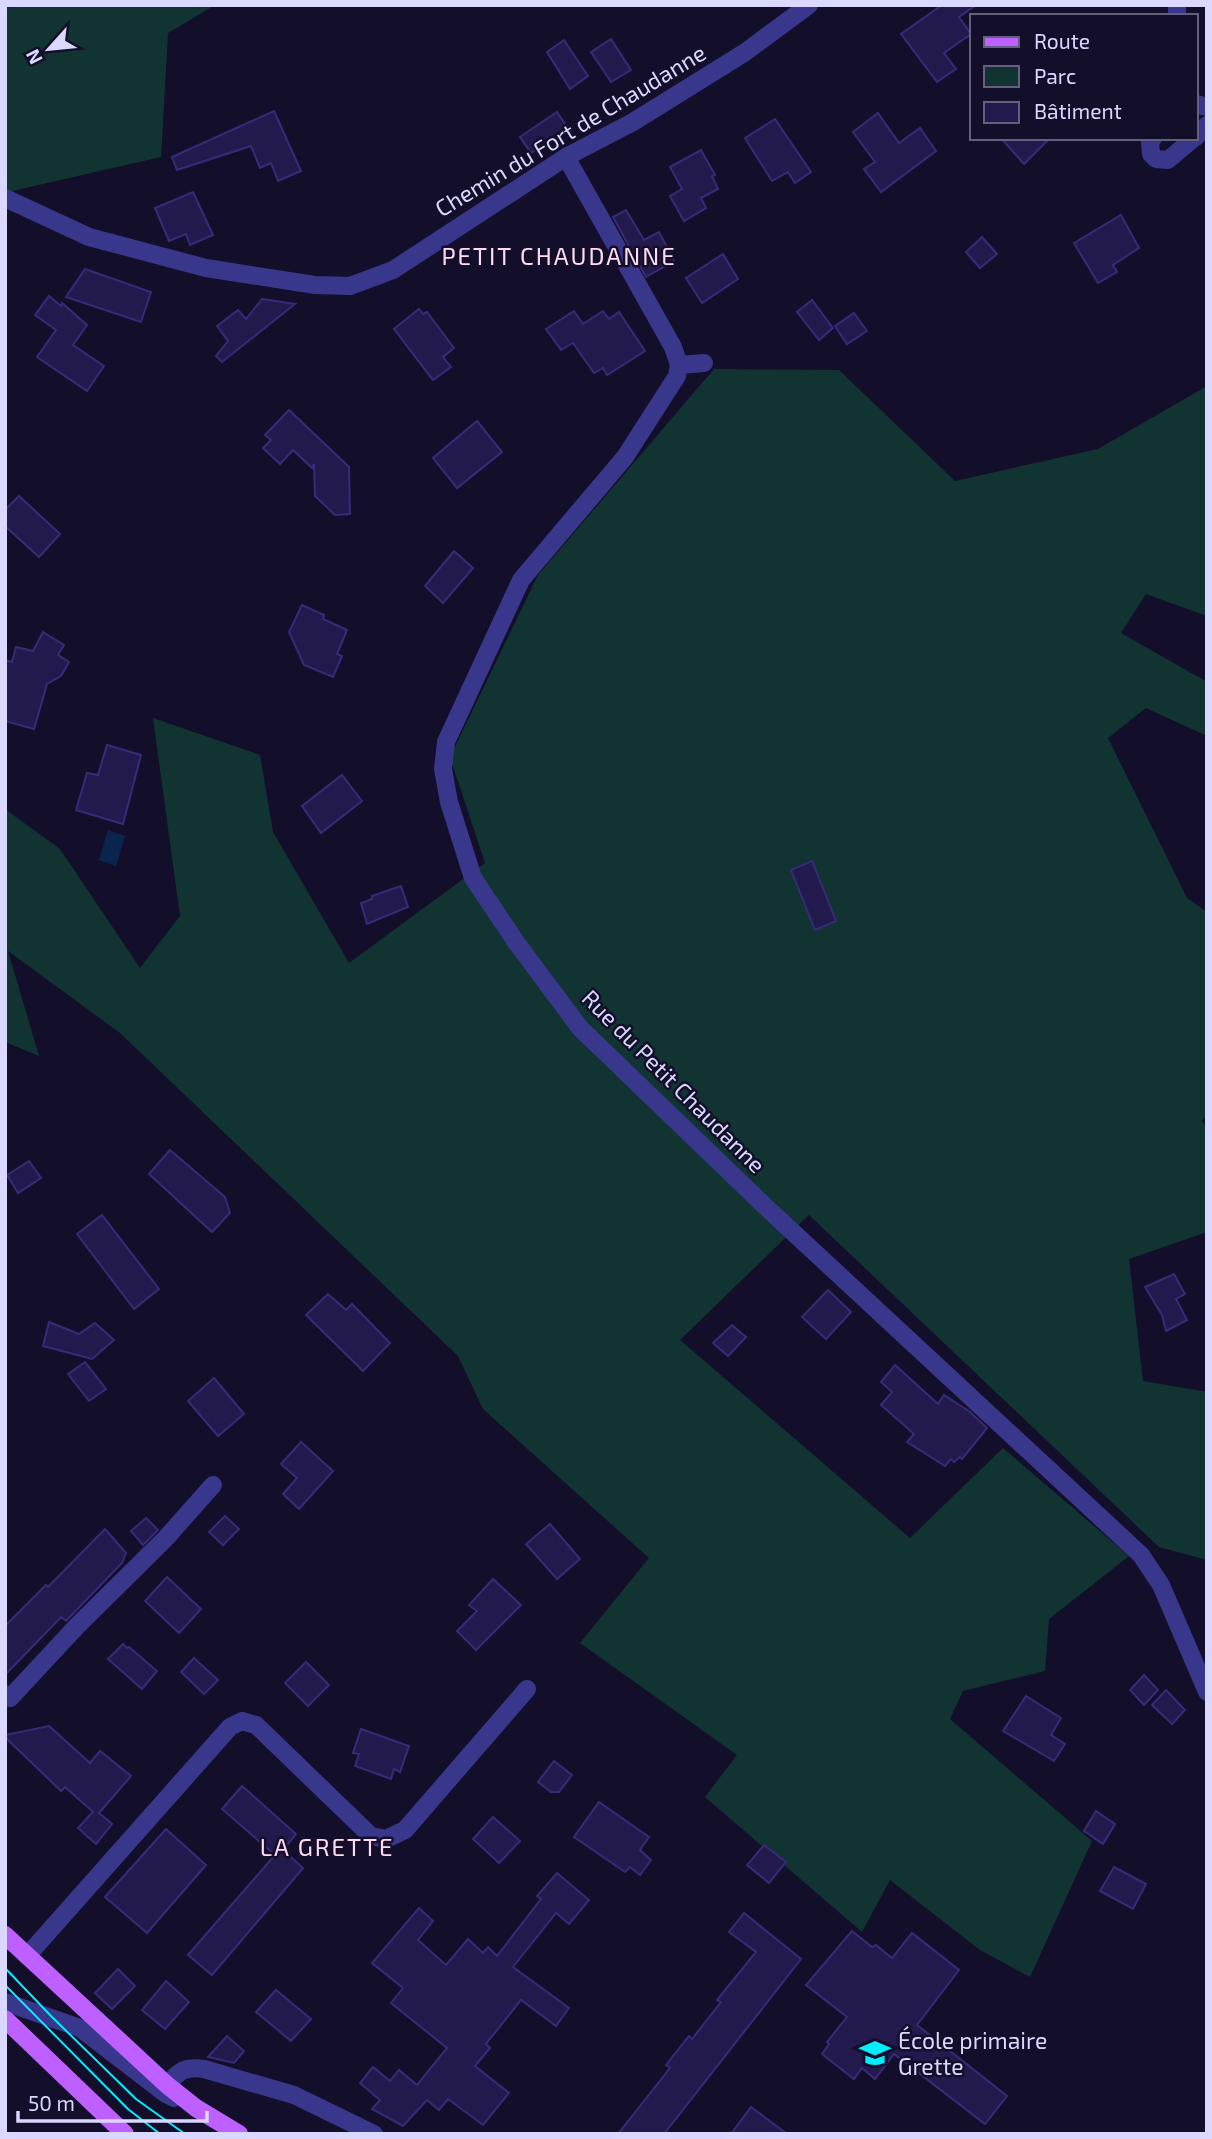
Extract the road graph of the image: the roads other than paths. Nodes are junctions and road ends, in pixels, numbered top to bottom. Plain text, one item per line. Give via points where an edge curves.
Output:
1 (809, 5) edge
2 (1152, 140) edge
3 (1191, 140) edge
4 (566, 157) junction
5 (5, 198) edge
6 (704, 363) dead end
7 (679, 365) junction
8 (213, 1485) dead end
9 (527, 1689) dead end
10 (1207, 1692) edge
11 (5, 1694) edge
12 (5, 1935) edge
13 (27, 1956) junction
14 (5, 2002) edge
15 (5, 2019) edge
16 (13, 2034) edge
17 (172, 2079) junction
18 (196, 2108) junction
19 (125, 2134) edge
20 (239, 2134) edge
21 (374, 2134) edge

1 - 4 street, Chemin du Fort de Chaudanne via 689,88
2 - 3 street via 1151,154 1168,160
4 - 5 street, Chemin du Fort de Chaudanne via 393,270 350,286 315,285 193,264 89,237
4 - 7 street
6 - 7 street
7 - 10 street, Rue du Petit Chaudanne via 677,376 625,457 521,580 446,742 443,769 449,802 473,878 580,1028 1141,1555 1161,1585
8 - 11 street via 10,1698
9 - 13 street via 405,1830 386,1839 371,1836 256,1725 242,1721 230,1727
12 - 13 main road
13 - 17 main road
14 - 18 street via 80,2028 166,2094
15 - 16 main road
16 - 19 main road
17 - 18 main road
17 - 21 street via 189,2067 204,2069 294,2095
18 - 20 main road

